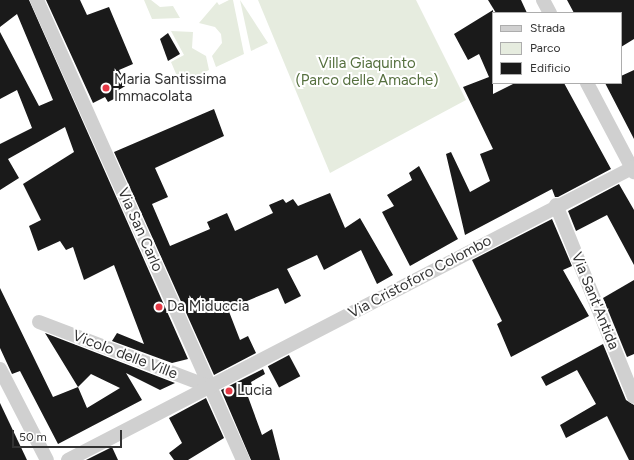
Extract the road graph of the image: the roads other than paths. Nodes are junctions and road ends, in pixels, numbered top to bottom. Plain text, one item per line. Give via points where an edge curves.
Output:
1 (37, 0) edge
2 (543, 0) edge
3 (549, 12) edge
4 (588, 84) edge
5 (633, 169) edge
6 (556, 205) junction
7 (39, 322) dead end
8 (0, 369) edge
9 (210, 387) junction
10 (634, 397) edge
11 (48, 460) edge
12 (68, 460) edge
13 (243, 460) edge

1 - 9 street, Via San Carlo
2 - 3 street
4 - 5 street
5 - 6 street, Via Cristoforo Colombo
6 - 9 street, Via Cristoforo Colombo
6 - 10 street, Via Sant'Antida
7 - 9 street, Vicolo delle Ville
8 - 11 street
9 - 12 street, Via Cristoforo Colombo
9 - 13 street, Via San Carlo

